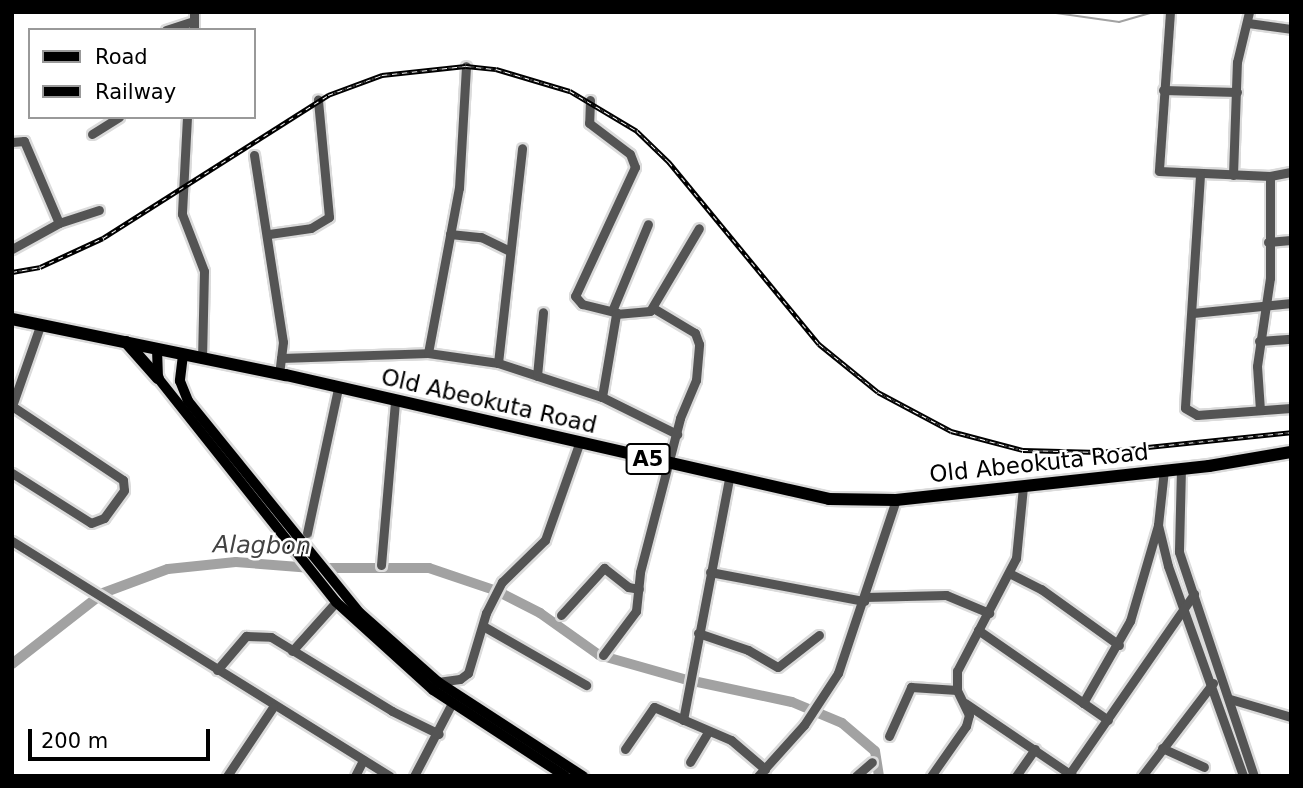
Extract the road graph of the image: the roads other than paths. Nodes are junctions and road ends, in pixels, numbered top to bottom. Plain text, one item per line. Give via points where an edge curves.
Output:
1 (1170, 12) edge
2 (1249, 12) edge
3 (194, 21) edge
4 (1248, 23) junction
5 (172, 28) edge
6 (1291, 29) edge
7 (466, 66) dead end
8 (1163, 90) junction
9 (1237, 92) junction
10 (318, 100) dead end
11 (590, 100) dead end
12 (116, 119) edge
13 (187, 119) edge
14 (92, 134) dead end
15 (12, 142) edge
16 (522, 148) dead end
17 (254, 155) dead end
18 (1291, 172) edge
19 (1200, 175) junction
20 (1233, 175) junction
21 (1270, 176) junction
22 (99, 210) dead end
23 (60, 223) junction
24 (649, 224) dead end
25 (699, 228) dead end
26 (269, 234) junction
27 (450, 234) junction
28 (1291, 240) edge
29 (1268, 242) junction
30 (12, 249) edge
31 (508, 250) junction
32 (1291, 303) edge
33 (1265, 306) junction
34 (653, 308) junction
35 (543, 312) dead end
36 (614, 312) junction
37 (1193, 313) junction
38 (12, 319) edge
39 (40, 326) junction
40 (1291, 339) edge
41 (1259, 341) junction
42 (126, 342) junction
43 (157, 349) junction
44 (428, 354) junction
45 (183, 355) junction
46 (281, 358) junction
47 (202, 359) junction
48 (498, 363) junction
49 (279, 374) junction
50 (537, 376) junction
51 (158, 378) junction
52 (338, 388) junction
53 (602, 397) junction
54 (395, 401) junction
55 (1291, 408) edge
56 (1260, 410) junction
57 (677, 434) junction
58 (579, 443) junction
59 (1291, 452) edge
60 (669, 464) junction
61 (1181, 468) junction
62 (1164, 470) junction
63 (12, 473) edge
64 (729, 478) junction
65 (1023, 486) junction
66 (895, 500) junction
67 (1158, 525) junction
68 (307, 533) dead end
69 (14, 546) edge
70 (310, 559) junction
71 (381, 565) dead end
72 (710, 572) junction
73 (1009, 573) junction
74 (324, 578) junction
75 (639, 589) junction
76 (1194, 594) junction
77 (864, 599) junction
78 (336, 602) junction
79 (1184, 606) junction
80 (989, 612) junction
81 (561, 615) dead end
82 (484, 626) junction
83 (978, 630) junction
84 (698, 633) junction
85 (819, 635) dead end
86 (1119, 645) junction
87 (292, 651) junction
88 (603, 655) dead end
89 (217, 670) junction
90 (1223, 678) junction
91 (586, 685) dead end
92 (1209, 685) junction
93 (435, 686) junction
94 (957, 690) junction
95 (1230, 699) junction
96 (452, 703) junction
97 (965, 703) junction
98 (1083, 703) junction
99 (273, 707) junction
100 (1291, 717) edge
101 (684, 720) junction
102 (1108, 720) junction
103 (708, 732) junction
104 (439, 734) junction
105 (889, 736) dead end
106 (625, 748) dead end
107 (1162, 748) junction
108 (1035, 749) junction
109 (363, 760) junction
110 (690, 762) dead end
111 (872, 762) dead end
112 (1204, 767) dead end
113 (762, 772) edge
114 (1072, 775) edge
115 (227, 776) edge
116 (355, 776) edge
117 (390, 776) edge
118 (415, 776) edge
119 (565, 776) edge
120 (583, 776) edge
121 (856, 776) edge
122 (930, 776) edge
123 (1016, 776) edge
124 (1142, 776) edge
125 (1243, 776) edge
126 (1254, 776) edge

1 - 8 street
2 - 4 street
3 - 5 street
4 - 6 street
4 - 9 street via 1238,53
7 - 27 street via 464,126
8 - 9 street
8 - 19 street via 1159,171
9 - 20 street
10 - 26 street via 329,218 311,228
11 - 36 street via 589,123 630,154 635,164 575,296 582,304
12 - 14 street
13 - 47 street via 182,214 204,271
15 - 23 street via 24,141
16 - 31 street via 519,201
17 - 26 street
18 - 21 street
19 - 20 street
19 - 37 street
20 - 21 street
21 - 29 street
22 - 23 street
23 - 30 street
24 - 36 street
25 - 34 street
26 - 46 street
27 - 31 street via 481,237
27 - 44 street
28 - 29 street
29 - 33 street
31 - 48 street
32 - 33 street
33 - 37 street
33 - 41 street
34 - 36 street via 642,314
34 - 57 street via 690,327 699,344 694,387
35 - 50 street
36 - 53 street
37 - 56 street via 1185,408 1197,415
38 - 39 highway, Old Abeokuta Road / A5
39 - 42 highway, Old Abeokuta Road / A5
39 - 63 street via 12,407 123,480 124,490 104,518 91,523
40 - 41 street
41 - 56 street
42 - 43 highway, Old Abeokuta Road / A5
42 - 51 highway
43 - 45 highway, Old Abeokuta Road / A5
43 - 51 main road
44 - 46 street
44 - 48 street
45 - 47 highway, Old Abeokuta Road / A5
45 - 70 main road via 180,381 188,401
46 - 49 street
47 - 49 highway, Old Abeokuta Road / A5
48 - 50 street
49 - 52 highway, Old Abeokuta Road / A5
50 - 53 street
51 - 70 main road
52 - 54 highway, Old Abeokuta Road / A5
52 - 68 street
53 - 57 street
54 - 58 highway, Old Abeokuta Road / A5
54 - 71 street
55 - 56 street
57 - 60 street
58 - 60 highway, Old Abeokuta Road / A5
58 - 82 street via 545,540 506,578
59 - 61 highway, Old Abeokuta Road / A5
60 - 64 highway, Old Abeokuta Road / A5
60 - 75 street
61 - 62 highway, Old Abeokuta Road / A5
61 - 76 street via 1178,542
62 - 65 highway, Old Abeokuta Road / A5
62 - 67 street
64 - 66 highway, Old Abeokuta Road / A5 via 829,499
64 - 72 street
65 - 66 highway, Old Abeokuta Road / A5
65 - 73 street via 1019,542
66 - 77 street
67 - 79 street
67 - 86 street
69 - 89 street
70 - 74 main road
72 - 77 street
72 - 84 street
73 - 80 street
73 - 86 street via 1041,589
74 - 78 main road
74 - 93 main road
75 - 81 street via 628,587 604,568
75 - 88 street via 635,615
76 - 79 street
76 - 90 street
77 - 80 street via 946,595
77 - 113 street via 838,673
78 - 87 street
78 - 93 main road
79 - 92 street
79 - 102 street
80 - 83 street
82 - 91 street
82 - 93 street via 468,673 460,680
83 - 94 street via 957,671
83 - 98 street
84 - 85 street via 741,647 778,667
84 - 101 street
86 - 98 street
87 - 89 street via 271,637 252,634 238,643
87 - 104 street
89 - 99 street
90 - 92 street
90 - 95 street
92 - 107 street
92 - 125 street
93 - 96 main road
93 - 120 main road
94 - 97 street
94 - 105 street via 911,687
95 - 100 street
95 - 126 street
96 - 104 street
96 - 119 main road
97 - 108 street
97 - 122 street via 967,726
98 - 102 street
99 - 109 street
99 - 115 street
101 - 103 street
101 - 106 street via 650,708
102 - 114 street
103 - 110 street
103 - 113 street via 736,743
104 - 118 street
107 - 112 street
107 - 124 street
108 - 114 street
108 - 123 street
109 - 116 street
109 - 117 street
111 - 121 street

